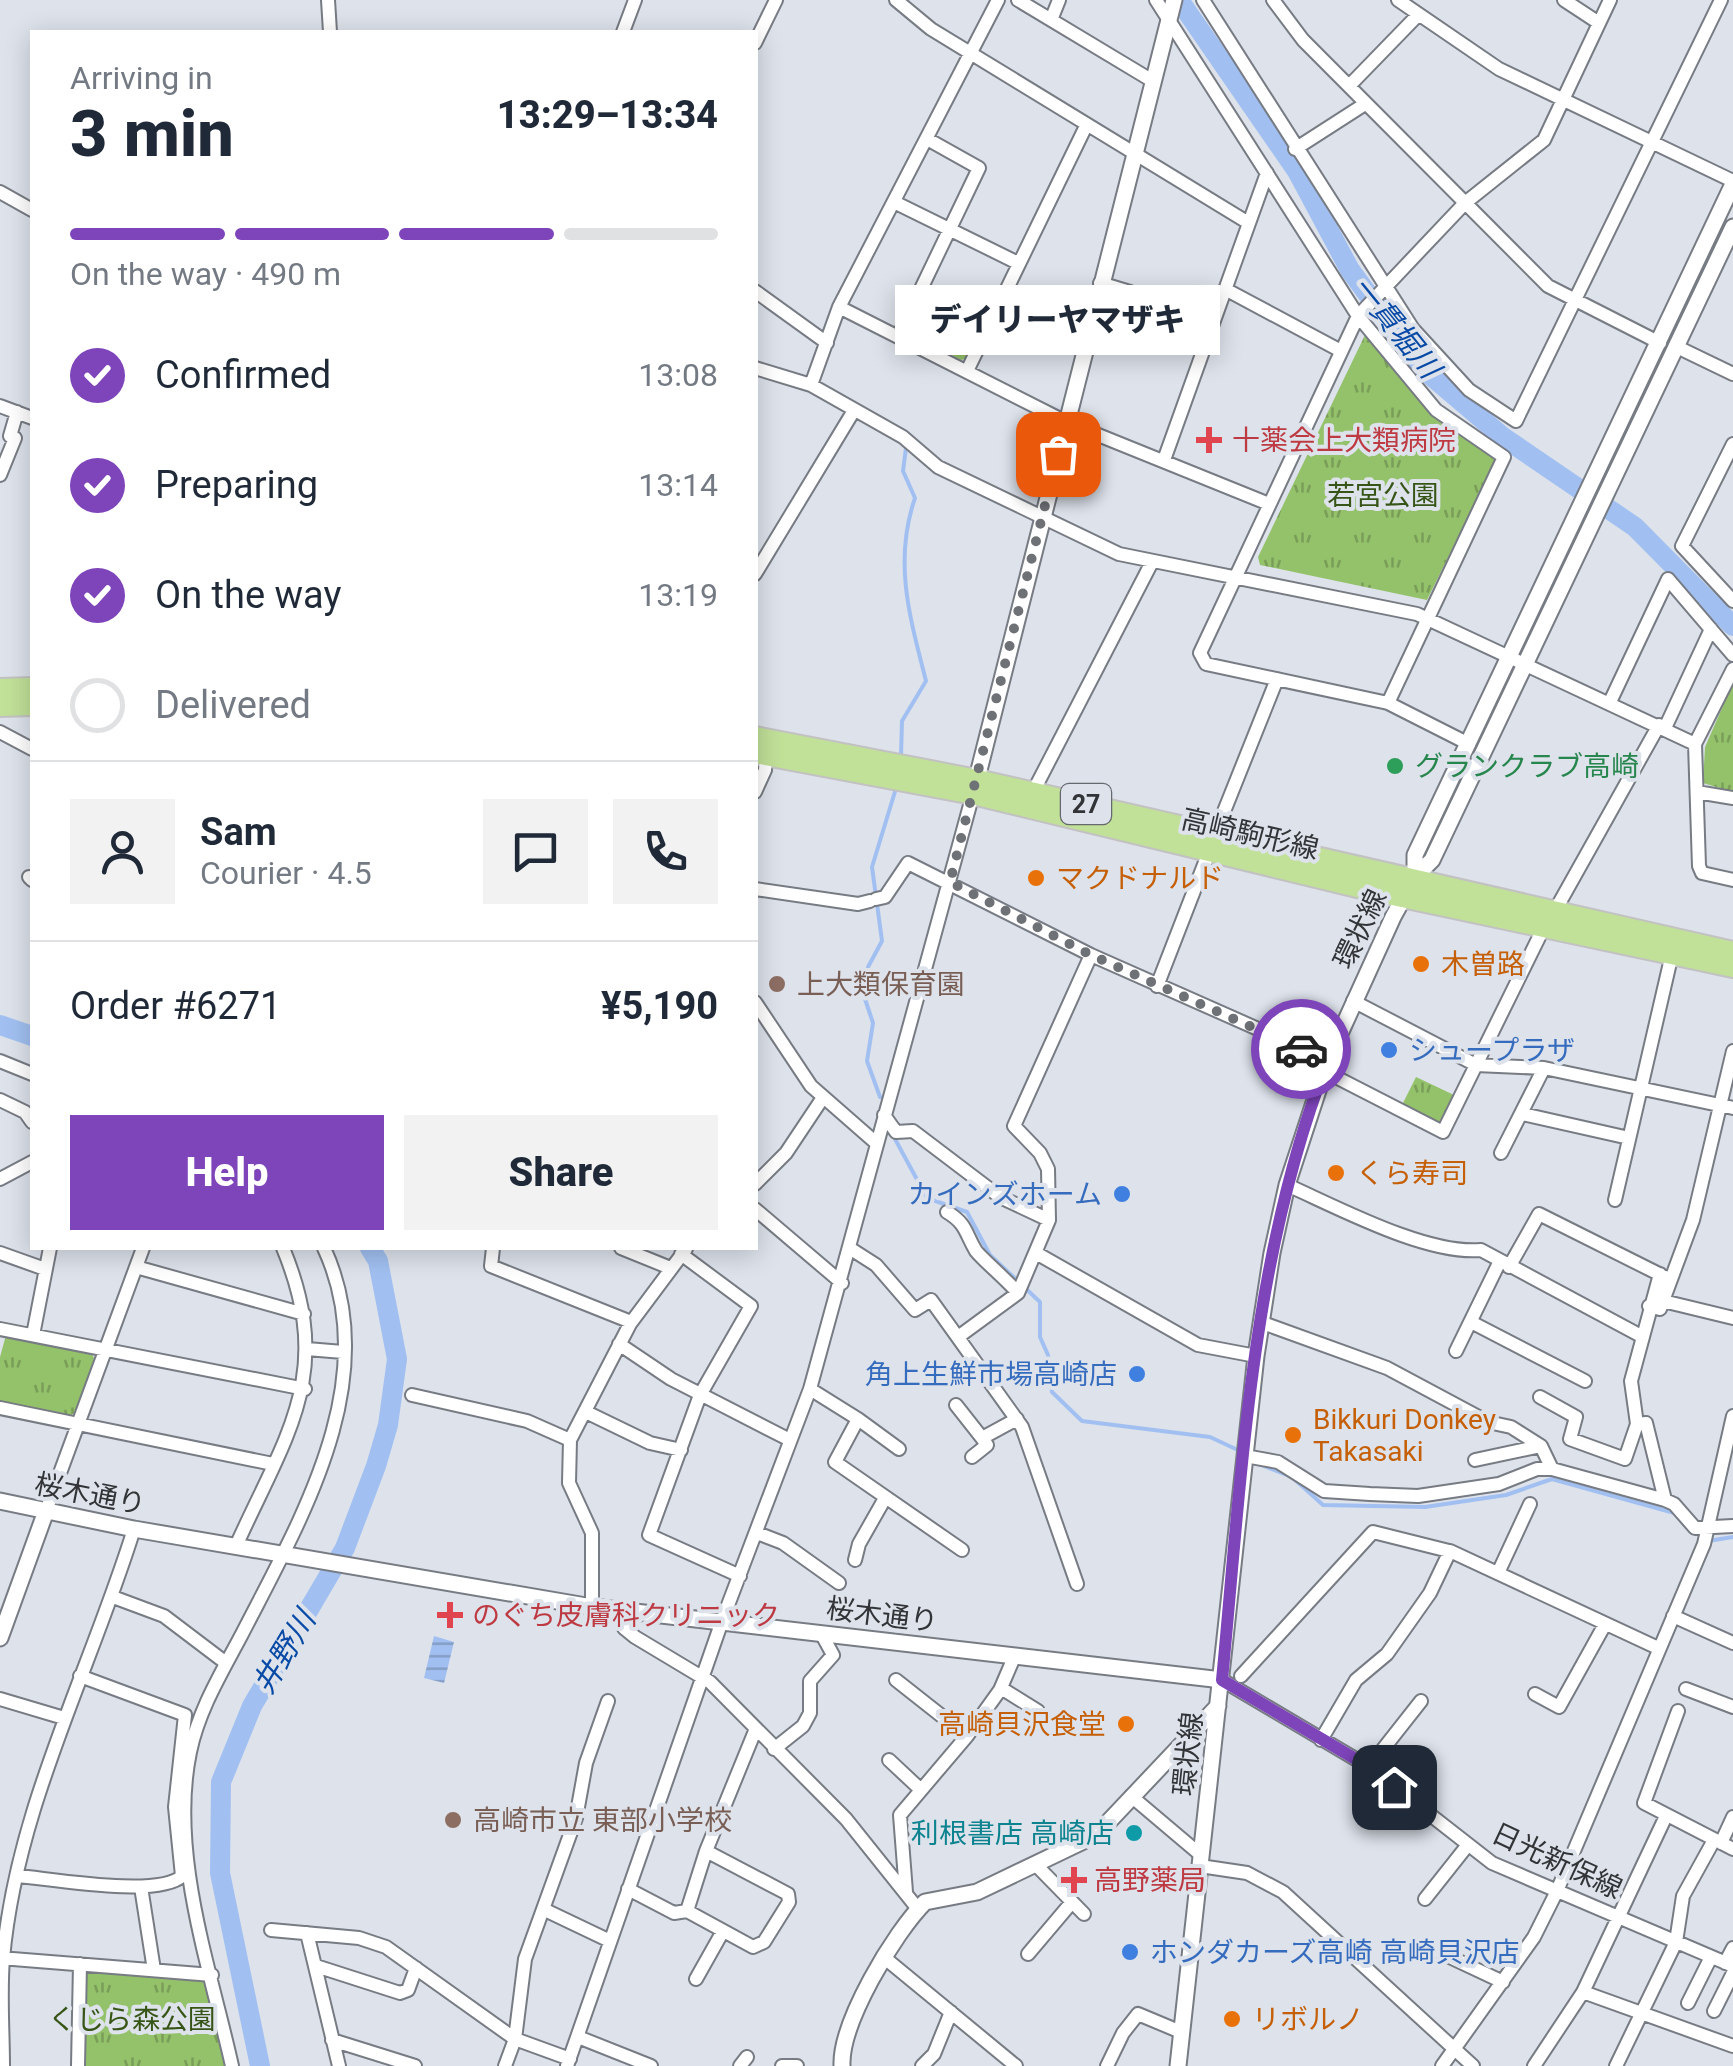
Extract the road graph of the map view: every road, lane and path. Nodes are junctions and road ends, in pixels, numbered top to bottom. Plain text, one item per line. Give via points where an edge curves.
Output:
1 (328, 0) edge
2 (635, 0) edge
3 (776, 0) edge
4 (896, 0) edge
5 (998, 0) edge
6 (1018, 0) edge
7 (1059, 0) edge
8 (1156, 0) edge
9 (1203, 0) edge
10 (1274, 0) edge
11 (1398, 0) edge
12 (1564, 0) edge
13 (1610, 0) edge
14 (1720, 0) edge
15 (1170, 11) edge
16 (1416, 16) junction
17 (1051, 20) junction
18 (1599, 22) junction
19 (330, 30) edge
20 (624, 30) edge
21 (758, 37) edge
22 (970, 53) junction
23 (1152, 80) junction
24 (1349, 86) junction
25 (1564, 100) junction
26 (1365, 104) junction
27 (1086, 126) junction
28 (928, 140) junction
29 (1651, 142) junction
30 (1295, 149) junction
31 (1131, 155) junction
32 (1267, 173) junction
33 (1733, 183) edge
34 (0, 192) edge
35 (894, 202) junction
36 (1465, 203) junction
37 (30, 209) edge
38 (1246, 222) junction
39 (948, 227) junction
40 (1733, 227) edge
41 (1018, 263) junction
42 (1100, 283) junction
43 (1385, 288) junction
44 (1226, 289) junction
45 (758, 293) edge
46 (1576, 302) junction
47 (839, 306) junction
48 (1358, 316) junction
49 (898, 336) junction
50 (827, 343) junction
51 (1668, 344) junction
52 (1204, 350) junction
53 (1341, 351) junction
54 (758, 369) edge
55 (967, 372) junction
56 (1733, 374) edge
57 (811, 385) junction
58 (0, 406) edge
59 (16, 412) junction
60 (853, 412) junction
61 (30, 417) edge
62 (1066, 422) junction
63 (1733, 444) edge
64 (1164, 460) junction
65 (1727, 474) edge
66 (0, 475) edge
67 (1270, 504) junction
68 (1043, 517) junction
69 (1152, 562) junction
70 (758, 569) edge
71 (1236, 576) junction
72 (1733, 601) edge
73 (1428, 618) junction
74 (1712, 629) junction
75 (1733, 655) edge
76 (1519, 660) junction
77 (1733, 669) edge
78 (1278, 679) junction
79 (0, 688) edge
80 (30, 688) edge
81 (1388, 702) junction
82 (1610, 702) junction
83 (0, 706) edge
84 (30, 706) edge
85 (1662, 726) junction
86 (0, 732) edge
87 (1469, 744) junction
88 (1696, 744) junction
89 (30, 748) edge
90 (759, 748) edge
91 (758, 785) edge
92 (975, 787) junction
93 (1032, 792) junction
94 (1697, 792) junction
95 (1733, 798) edge
96 (1212, 843) junction
97 (1415, 877) junction
98 (1733, 880) edge
99 (950, 882) junction
100 (758, 888) edge
101 (1403, 898) junction
102 (1551, 918) junction
103 (1733, 952) edge
104 (1672, 954) junction
105 (1091, 955) junction
106 (1733, 967) edge
107 (1157, 986) junction
108 (1352, 1001) junction
109 (758, 1007) edge
110 (1733, 1051) edge
111 (0, 1062) edge
112 (1326, 1065) junction
113 (1476, 1065) junction
114 (1544, 1068) junction
115 (30, 1073) edge
116 (1641, 1087) junction
117 (822, 1098) junction
118 (0, 1100) edge
119 (1726, 1107) edge
120 (1523, 1114) junction
121 (884, 1115) junction
122 (30, 1121) edge
123 (1629, 1138) junction
124 (875, 1142) junction
125 (1501, 1152) dead end
126 (30, 1163) edge
127 (0, 1179) edge
128 (758, 1181) edge
129 (1287, 1184) junction
130 (1615, 1200) dead end
131 (758, 1212) edge
132 (947, 1212) dead end
133 (1049, 1220) junction
134 (852, 1249) junction
135 (50, 1250) edge
136 (141, 1250) edge
137 (284, 1250) edge
138 (325, 1250) edge
139 (494, 1250) edge
140 (684, 1251) edge
141 (0, 1253) edge
142 (649, 1253) edge
143 (1036, 1254) junction
144 (1504, 1264) junction
145 (136, 1266) junction
146 (668, 1266) junction
147 (46, 1269) junction
148 (1666, 1277) junction
149 (842, 1283) junction
150 (1018, 1293) junction
151 (1664, 1300) junction
152 (1649, 1306) junction
153 (304, 1314) junction
154 (1733, 1318) edge
155 (630, 1322) junction
156 (1260, 1322) junction
157 (1471, 1322) junction
158 (0, 1329) edge
159 (33, 1336) junction
160 (958, 1337) junction
161 (1644, 1337) junction
162 (619, 1344) junction
163 (104, 1348) junction
164 (308, 1350) junction
165 (1456, 1351) dead end
166 (343, 1352) junction
167 (1256, 1356) junction
168 (1585, 1380) dead end
169 (305, 1389) junction
170 (810, 1389) junction
171 (412, 1395) dead end
172 (700, 1395) junction
173 (1540, 1398) dead end
174 (956, 1405) dead end
175 (0, 1408) edge
176 (586, 1412) junction
177 (1733, 1416) edge
178 (858, 1419) junction
179 (1017, 1419) junction
180 (78, 1424) junction
181 (1638, 1424) junction
182 (982, 1438) junction
183 (570, 1440) junction
184 (790, 1440) junction
185 (1542, 1446) junction
186 (899, 1449) dead end
187 (681, 1450) junction
188 (972, 1456) dead end
189 (1246, 1456) junction
190 (1475, 1460) dead end
191 (273, 1464) junction
192 (1552, 1469) junction
193 (884, 1500) junction
194 (1665, 1500) junction
195 (0, 1501) edge
196 (1530, 1504) dead end
197 (46, 1512) junction
198 (1733, 1526) edge
199 (1707, 1528) junction
200 (134, 1529) junction
201 (757, 1532) junction
202 (236, 1546) junction
203 (962, 1550) dead end
204 (1448, 1552) junction
205 (286, 1553) junction
206 (855, 1560) dead end
207 (1498, 1573) junction
208 (740, 1576) junction
209 (839, 1582) dead end
210 (1076, 1584) dead end
211 (112, 1597) junction
212 (592, 1606) junction
213 (616, 1610) junction
214 (1673, 1616) junction
215 (722, 1621) junction
216 (1604, 1626) junction
217 (822, 1633) junction
218 (0, 1638) edge
219 (1733, 1643) edge
220 (1658, 1648) junction
221 (1015, 1655) junction
222 (226, 1664) junction
223 (80, 1676) junction
224 (1241, 1676) dead end
225 (702, 1677) junction
226 (896, 1680) dead end
227 (1222, 1680) junction
228 (1001, 1688) junction
229 (1686, 1689) dead end
230 (1535, 1694) dead end
231 (0, 1698) edge
232 (1421, 1700) dead end
233 (608, 1701) dead end
234 (1218, 1706) junction
235 (1733, 1707) edge
236 (1038, 1711) dead end
237 (1678, 1711) dead end
238 (64, 1718) junction
239 (755, 1731) junction
240 (966, 1736) junction
241 (1321, 1740) junction
242 (774, 1750) junction
243 (889, 1760) dead end
244 (1369, 1767) junction
245 (920, 1789) junction
246 (1130, 1796) junction
247 (1666, 1816) junction
248 (1733, 1818) edge
249 (1723, 1844) edge
250 (1468, 1846) junction
251 (706, 1852) junction
252 (1201, 1862) junction
253 (1036, 1864) junction
254 (18, 1876) junction
255 (141, 1887) junction
256 (628, 1890) junction
257 (1557, 1891) junction
258 (907, 1895) junction
259 (1425, 1900) dead end
260 (1072, 1902) junction
261 (918, 1909) junction
262 (544, 1910) junction
263 (687, 1912) junction
264 (1084, 1914) dead end
265 (1618, 1919) junction
266 (271, 1930) dead end
267 (723, 1931) junction
268 (308, 1934) junction
269 (610, 1941) junction
270 (1676, 1942) junction
271 (1733, 1948) edge
272 (1436, 1950) dead end
273 (1028, 1954) dead end
274 (2, 1958) edge
275 (886, 1959) junction
276 (80, 1964) junction
277 (1726, 1965) edge
278 (316, 1966) junction
279 (416, 1968) junction
280 (154, 1970) junction
281 (212, 1976) junction
282 (696, 1979) dead end
283 (1503, 1982) junction
284 (1582, 1992) junction
285 (1688, 2003) dead end
286 (1714, 2011) dead end
287 (951, 2012) junction
288 (1644, 2012) junction
289 (1181, 2032) junction
290 (578, 2037) junction
291 (515, 2039) junction
292 (332, 2040) junction
293 (1733, 2046) edge
294 (1454, 2049) junction
295 (569, 2063) edge
296 (3, 2066) edge
297 (78, 2066) edge
298 (232, 2066) edge
299 (339, 2066) edge
300 (415, 2066) edge
301 (505, 2066) edge
302 (650, 2066) edge
303 (782, 2066) edge
304 (797, 2066) edge
305 (842, 2066) edge
306 (922, 2066) edge
307 (1016, 2066) edge
308 (1107, 2066) edge
309 (1178, 2066) edge
310 (1442, 2066) edge
311 (1473, 2066) edge
312 (1534, 2066) edge
313 (1616, 2066) edge

1 - 19 street
2 - 20 street
3 - 21 street
4 - 22 street
5 - 22 street
6 - 17 street
7 - 17 street
8 - 15 street
9 - 30 street
10 - 24 street
11 - 16 street
12 - 18 street
13 - 18 street
14 - 29 street
15 - 23 street
15 - 32 street
16 - 24 street
16 - 25 street via 1499,69
17 - 23 street
18 - 25 street
22 - 27 street
22 - 28 street
23 - 31 street
24 - 26 street
25 - 29 street
25 - 36 street via 1544,140
26 - 30 street
26 - 36 street
27 - 31 street
27 - 41 street
28 - 35 street
28 - 39 street via 979,168
29 - 33 street
29 - 46 street
30 - 43 street
31 - 38 street
31 - 42 street
32 - 38 street
32 - 48 street
33 - 51 street
34 - 37 street
35 - 39 street
35 - 47 street
36 - 43 street
36 - 46 street via 1548,286
38 - 44 street
39 - 41 street
39 - 49 street
40 - 51 street
41 - 55 street
42 - 52 street via 1130,292 1184,344
42 - 62 street
43 - 46 street via 1441,364 1516,421
43 - 48 street
44 - 52 street
44 - 53 street
45 - 50 street
46 - 51 street
47 - 49 street
47 - 50 street
48 - 53 street
48 - 73 street via 1436,410 1504,457
49 - 55 street
50 - 57 street
51 - 56 street
51 - 76 street, 環状線
52 - 64 street
53 - 67 street
54 - 57 street
55 - 62 street
57 - 60 street
58 - 59 street
59 - 61 street
59 - 66 street via 10,436 16,438
60 - 68 street via 911,442 938,467
60 - 70 street
62 - 64 street
62 - 68 street
63 - 65 street
64 - 67 street
65 - 72 street via 1682,546
67 - 71 street
68 - 69 street via 1119,554
68 - 92 street
69 - 71 street
69 - 93 street
71 - 73 street
71 - 78 street via 1201,660
73 - 76 street
73 - 81 street
74 - 75 street
74 - 82 street via 1668,579
74 - 85 street
76 - 82 street
76 - 87 street, 環状線
76 - 97 street, 環状線 via 1432,860
77 - 88 street
78 - 81 street
78 - 96 street
79 - 80 main road
81 - 87 street
82 - 85 street
83 - 84 main road
85 - 88 street
85 - 102 street
86 - 89 street
87 - 97 street, 環状線 via 1414,856
88 - 94 street
90 - 91 street via 765,770
90 - 92 main road, 高崎駒形線 / 27
92 - 93 main road, 高崎駒形線 / 27
92 - 96 main road, 高崎駒形線 / 27
92 - 99 street
93 - 96 main road, 高崎駒形線 / 27
94 - 95 street
94 - 98 street via 1699,866 1702,873
96 - 97 main road, 高崎駒形線 / 27
96 - 101 main road, 高崎駒形線 / 27
96 - 107 street
97 - 101 street, 環状線
97 - 102 main road, 高崎駒形線 / 27
99 - 100 street via 908,863 885,897 858,904
99 - 105 street
99 - 121 street
101 - 102 main road, 高崎駒形線 / 27
101 - 108 street, 環状線
102 - 103 main road, 高崎駒形線 / 27
102 - 104 main road, 高崎駒形線 / 27
102 - 113 street
104 - 106 main road, 高崎駒形線 / 27
104 - 116 street
105 - 107 street
105 - 133 street via 1014,1126 1048,1169
107 - 112 street
108 - 112 street, 環状線
108 - 113 street
109 - 117 street
110 - 119 street
111 - 115 street
112 - 113 street via 1443,1132
112 - 129 street, 環状線
113 - 114 street
114 - 116 street
114 - 120 street
116 - 119 street
116 - 123 street
117 - 124 street
117 - 128 street via 786,1153
118 - 122 street
119 - 148 street via 1693,1220
120 - 123 street
120 - 125 street
121 - 124 street
121 - 133 street via 896,1132 913,1131 1000,1197
123 - 130 street
124 - 134 street
126 - 127 street
129 - 144 street via 1364,1220 1456,1250 1480,1250
129 - 156 street, 環状線
131 - 149 street
132 - 150 street via 965,1223 977,1253
133 - 143 street
134 - 149 street
134 - 160 street via 876,1265 915,1310 931,1300
135 - 147 street
136 - 145 street
137 - 153 street
138 - 166 street via 338,1292
139 - 155 street via 491,1266
140 - 146 street
140 - 172 street via 751,1306
141 - 147 street
142 - 146 street
143 - 150 street
143 - 167 street via 1198,1345
144 - 148 street via 1539,1214
144 - 157 street
144 - 161 street
145 - 153 street
145 - 163 street
146 - 155 street
147 - 159 street
148 - 151 street
148 - 152 street
149 - 170 street
150 - 160 street
151 - 152 street via 1660,1309
151 - 154 street
152 - 161 street
153 - 164 street
155 - 162 street
156 - 167 street, 環状線
156 - 185 street via 1387,1368
157 - 165 street
157 - 168 street
158 - 159 street
159 - 163 street
160 - 179 street
161 - 181 street via 1631,1381
162 - 172 street
162 - 176 street
163 - 169 street
163 - 180 street
164 - 166 street
164 - 169 street
166 - 205 street via 333,1438
167 - 189 street, 環状線
169 - 191 street
170 - 178 street
170 - 184 street
171 - 183 street via 527,1421
172 - 184 street
172 - 187 street
173 - 181 street via 1576,1417 1570,1439 1625,1459
174 - 182 street
175 - 180 street
176 - 183 street
176 - 187 street
177 - 199 street
178 - 186 street
178 - 193 street via 835,1462
179 - 182 street
179 - 210 street
180 - 191 street
180 - 197 street
181 - 194 street via 1646,1423 1655,1443
182 - 188 street via 988,1445
183 - 212 street via 569,1484 592,1533
184 - 201 street
185 - 190 street
185 - 192 street
187 - 208 street via 650,1535
189 - 192 street via 1278,1462 1324,1491 1370,1494 1418,1496
189 - 227 street, 環状線
191 - 202 street
192 - 194 street
193 - 203 street
193 - 206 street
194 - 199 street via 1695,1528
195 - 197 street, 桜木通り
196 - 207 street
197 - 200 street, 桜木通り
197 - 218 street
198 - 199 street
199 - 214 street
200 - 202 street, 桜木通り
200 - 211 street
201 - 208 street
201 - 209 street
202 - 205 street, 桜木通り
204 - 207 street
204 - 224 street via 1373,1532
204 - 241 street via 1430,1593 1392,1648 1356,1680
205 - 212 street, 桜木通り
205 - 222 street
207 - 216 street
208 - 215 street
211 - 222 street via 164,1616
211 - 223 street
212 - 213 street, 桜木通り
213 - 215 street, 桜木通り
213 - 225 street via 635,1637
214 - 219 street
214 - 220 street
215 - 217 street, 桜木通り
215 - 225 street
216 - 220 street
216 - 230 street via 1560,1707
217 - 221 street, 桜木通り
217 - 242 street via 832,1655 810,1682 810,1713
220 - 257 street
221 - 227 street, 桜木通り
221 - 228 street
222 - 281 street via 197,1725 185,1780 188,1858
223 - 238 street
223 - 255 street via 188,1720 176,1779 182,1876
225 - 239 street
225 - 256 street
226 - 240 street
227 - 234 street, 環状線
227 - 241 street, 日光新保線
228 - 236 street
228 - 240 street
229 - 235 street
231 - 238 street
232 - 244 street
233 - 262 street
234 - 246 street
234 - 252 street, 環状線
237 - 247 street via 1644,1803
238 - 254 street
239 - 242 street
239 - 251 street
240 - 245 street
241 - 244 street, 日光新保線
242 - 258 street via 846,1819
243 - 245 street
244 - 250 street, 日光新保線
245 - 258 street via 900,1815
246 - 252 street
246 - 253 street via 1096,1835
247 - 249 street
247 - 265 street
248 - 249 street
249 - 270 street via 1683,1896
250 - 257 street, 日光新保線
250 - 259 street
251 - 263 street
251 - 267 street via 788,1894 764,1942 754,1947
252 - 289 street, 環状線
252 - 294 street via 1247,1873 1283,1892
253 - 260 street
253 - 261 street via 977,1892
254 - 255 street
254 - 274 street
255 - 280 street
256 - 263 street via 674,1913
256 - 269 street
257 - 265 street, 日光新保線
257 - 283 street
258 - 261 street
260 - 264 street
260 - 273 street
261 - 275 street
262 - 269 street
262 - 291 street via 525,1958
263 - 267 street
265 - 270 street, 日光新保線
265 - 284 street
266 - 268 street
267 - 282 street
268 - 278 street
268 - 279 street via 374,1943
269 - 290 street
270 - 277 street, 日光新保線
270 - 288 street
271 - 277 street
272 - 283 street
274 - 276 street
274 - 296 street
275 - 287 street
275 - 305 street via 850,2021
276 - 280 street
276 - 297 street
277 - 285 street
277 - 286 street
278 - 279 street via 400,1993 408,1990
278 - 292 street
279 - 291 street
280 - 281 street
281 - 298 street
283 - 294 street
284 - 288 street
284 - 312 street
287 - 306 street
287 - 307 street
288 - 293 street
288 - 313 street
289 - 308 street via 1138,2014
289 - 309 street, 環状線
290 - 295 street
290 - 302 street
291 - 295 street
291 - 301 street
292 - 299 street
292 - 300 street
294 - 310 street
294 - 311 street
303 - 304 street

